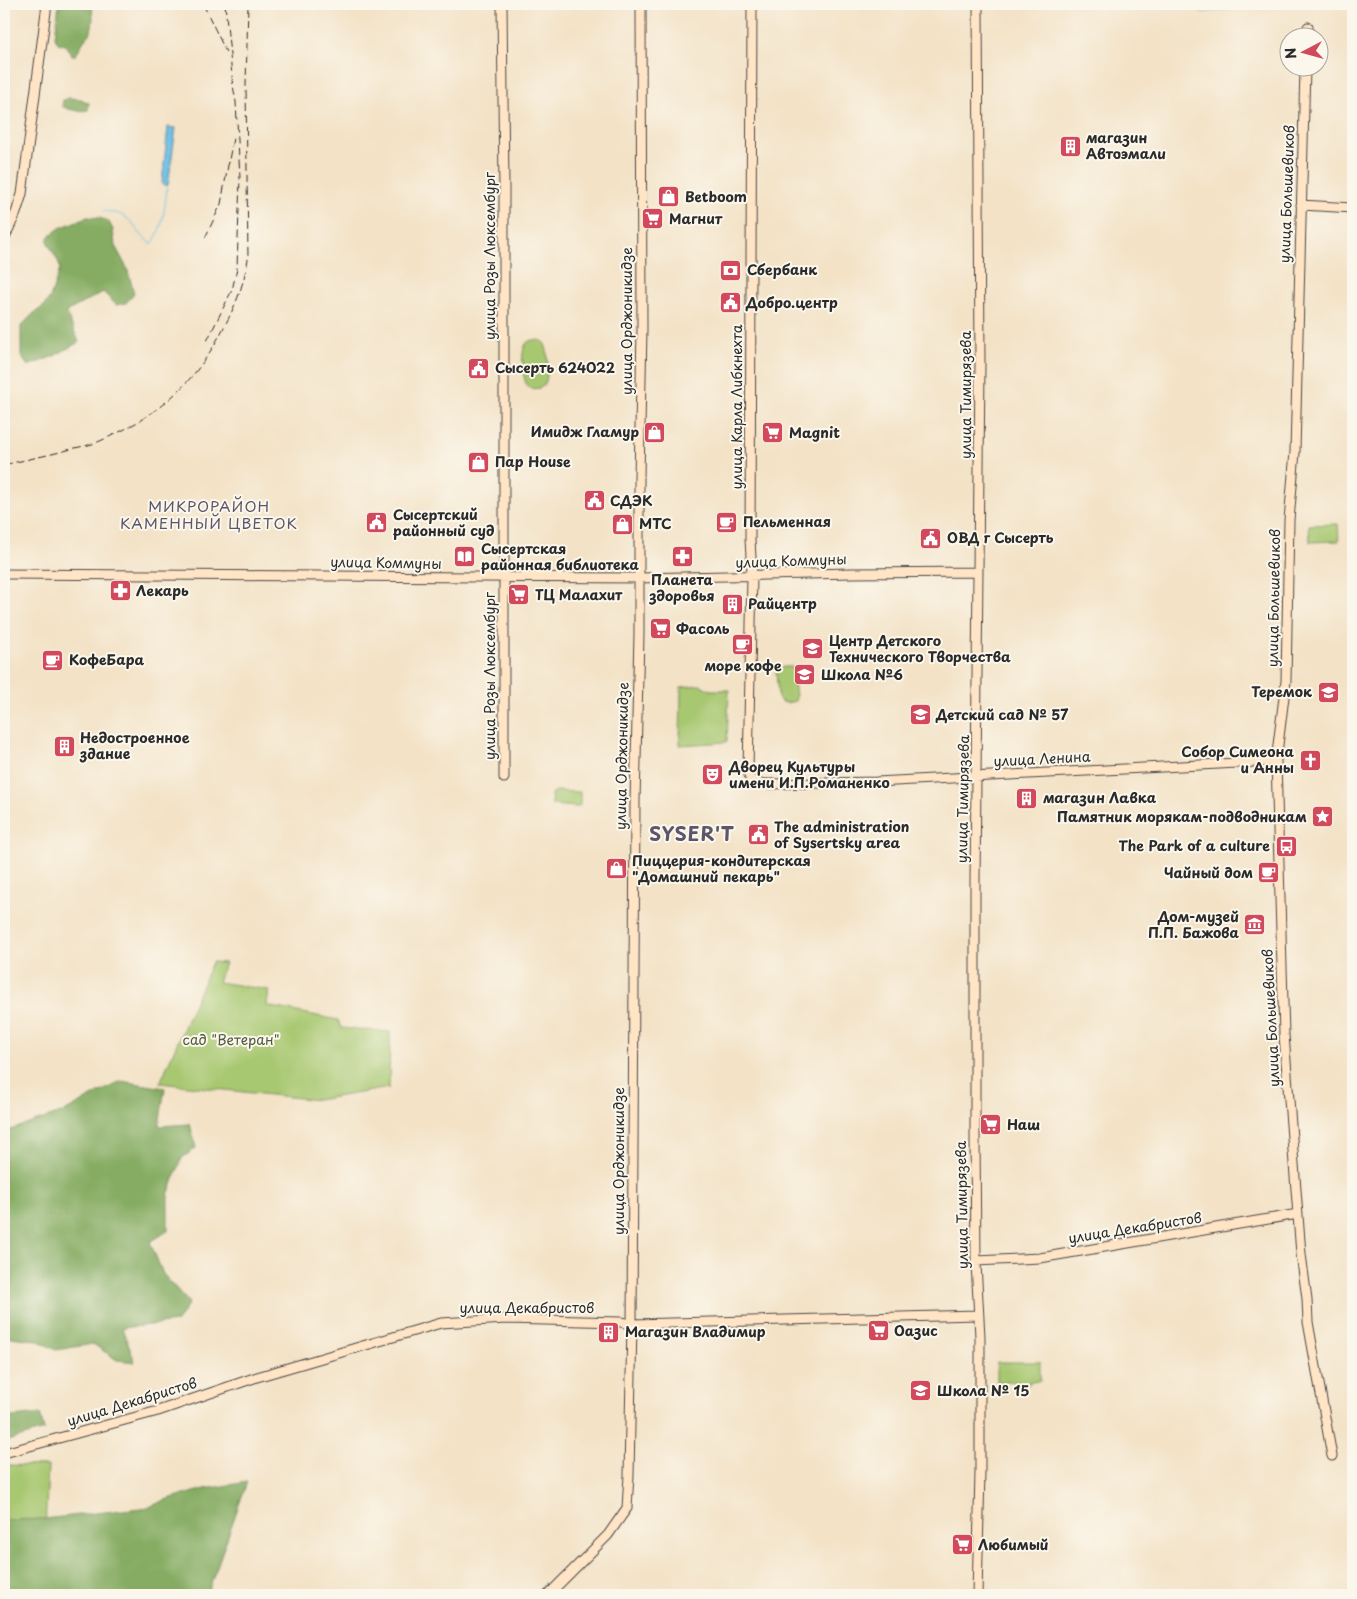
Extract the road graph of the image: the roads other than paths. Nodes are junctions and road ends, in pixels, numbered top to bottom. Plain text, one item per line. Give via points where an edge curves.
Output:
1 (47, 4) edge
2 (502, 4) edge
3 (641, 4) edge
4 (752, 4) edge
5 (978, 4) edge
6 (1305, 78) edge
7 (1301, 205) junction
8 (1353, 208) edge
9 (4, 239) edge
10 (978, 572) junction
11 (4, 574) edge
12 (752, 576) junction
13 (503, 577) junction
14 (639, 578) junction
15 (1276, 761) junction
16 (977, 776) junction
17 (504, 778) dead end
18 (750, 779) joint
19 (1298, 1214) junction
20 (976, 1261) junction
21 (978, 1315) junction
22 (632, 1324) junction
23 (4, 1453) edge
24 (1332, 1456) dead end
25 (548, 1595) edge
26 (977, 1595) edge

1 - 9 street via 22,194
2 - 13 street, улица Розы Люксембург
3 - 14 street, улица Орджоникидзе
4 - 12 street, улица Карла Либкнехта
5 - 10 street, улица Тимирязева
6 - 7 street, улица Большевиков
7 - 8 street
7 - 15 street, улица Большевиков via 1286,681
10 - 12 street, улица Коммуны
10 - 16 street, улица Тимирязева
11 - 13 street, улица Коммуны
12 - 14 street, улица Коммуны
12 - 18 street, улица Карла Либкнехта
13 - 14 street, улица Коммуны
13 - 17 street, улица Розы Люксембург
14 - 22 street, улица Орджоникидзе
15 - 16 street, улица Ленина
15 - 19 street, улица Большевиков via 1284,1026
16 - 18 street, улица Ленина via 836,783 757,783
16 - 20 street, улица Тимирязева
19 - 20 street, улица Декабристов via 1040,1258
19 - 24 street, улица Большевиков via 1308,1322
20 - 21 street, улица Тимирязева
21 - 22 street, улица Декабристов
21 - 26 street, улица Тимирязева via 980,1472
22 - 23 street, улица Декабристов via 506,1319 441,1322 257,1377 158,1411
22 - 25 street, улица Орджоникидзе via 627,1508 608,1535

